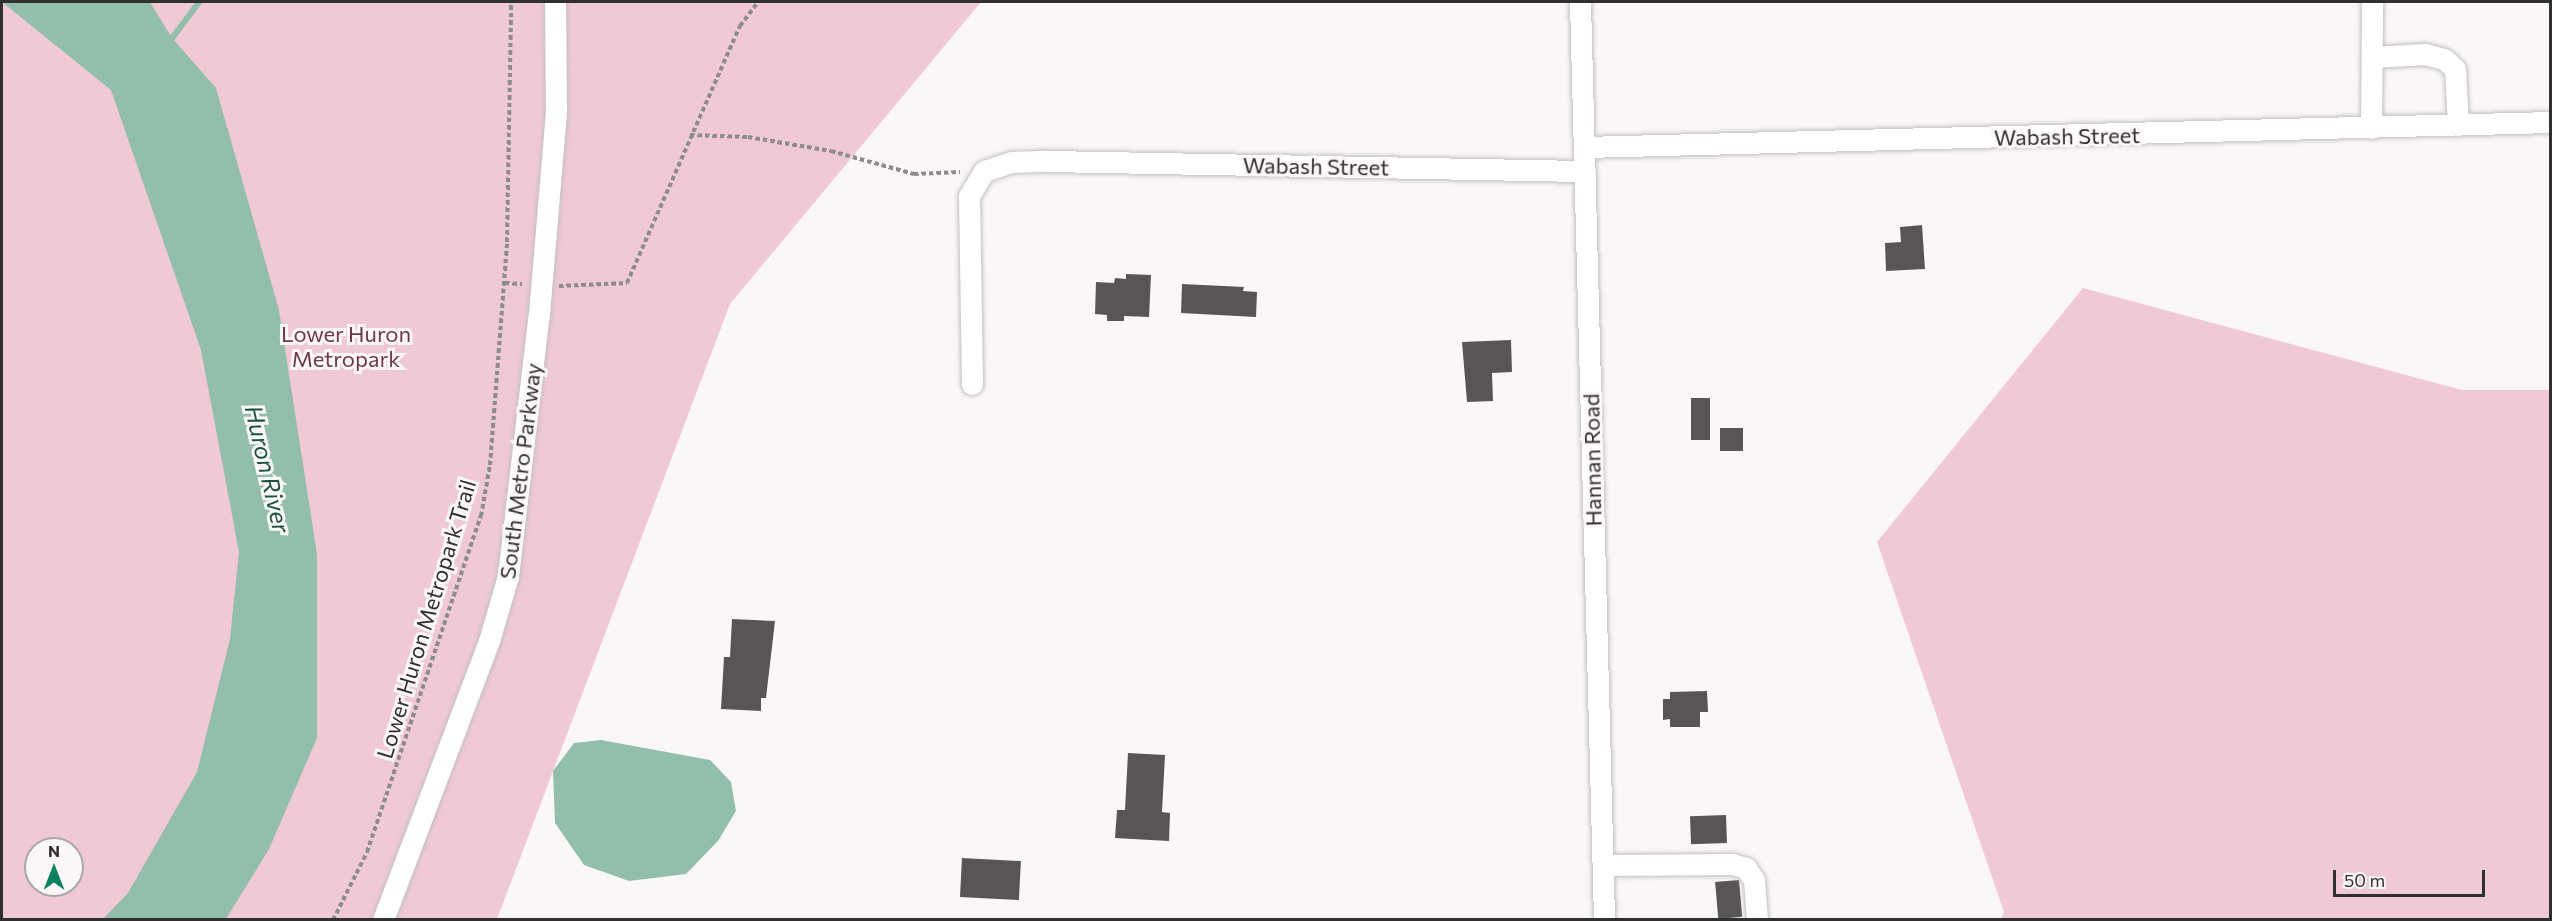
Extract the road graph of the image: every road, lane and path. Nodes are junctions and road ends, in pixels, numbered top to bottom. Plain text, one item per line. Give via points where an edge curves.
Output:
1 (511, 2) edge
2 (555, 2) edge
3 (758, 2) edge
4 (1580, 2) edge
5 (2372, 2) edge
6 (2373, 57) junction
7 (2550, 122) edge
8 (2458, 126) junction
9 (2371, 128) junction
10 (690, 135) junction
11 (1584, 147) junction
12 (984, 171) junction
13 (1585, 171) junction
14 (505, 283) junction
15 (541, 285) junction
16 (972, 384) dead end
17 (1603, 865) junction
18 (333, 920) edge
19 (383, 920) edge
20 (1604, 920) edge
21 (1757, 920) edge

1 - 14 path, Lower Huron Metropark Trail
2 - 15 street, South Metro Parkway via 556,113
3 - 10 path via 740,26
4 - 11 street, Hannan Road
5 - 6 street
6 - 8 street via 2425,54 2445,59 2456,69
6 - 9 street
7 - 8 street, Wabash Street
8 - 9 street, Wabash Street
9 - 11 street, Wabash Street
10 - 12 path via 748,136 831,151 914,174
10 - 15 path via 627,283
11 - 13 street, Hannan Road
12 - 13 street, Wabash Street via 1011,162 1048,161
12 - 16 street via 969,196
13 - 17 street, Hannan Road
14 - 15 path
14 - 18 path, Lower Huron Metropark Trail via 490,465 481,516 367,852
15 - 19 street, South Metro Parkway via 508,576 489,641
17 - 20 street, Hannan Road
17 - 21 street via 1732,864 1746,868 1754,880

